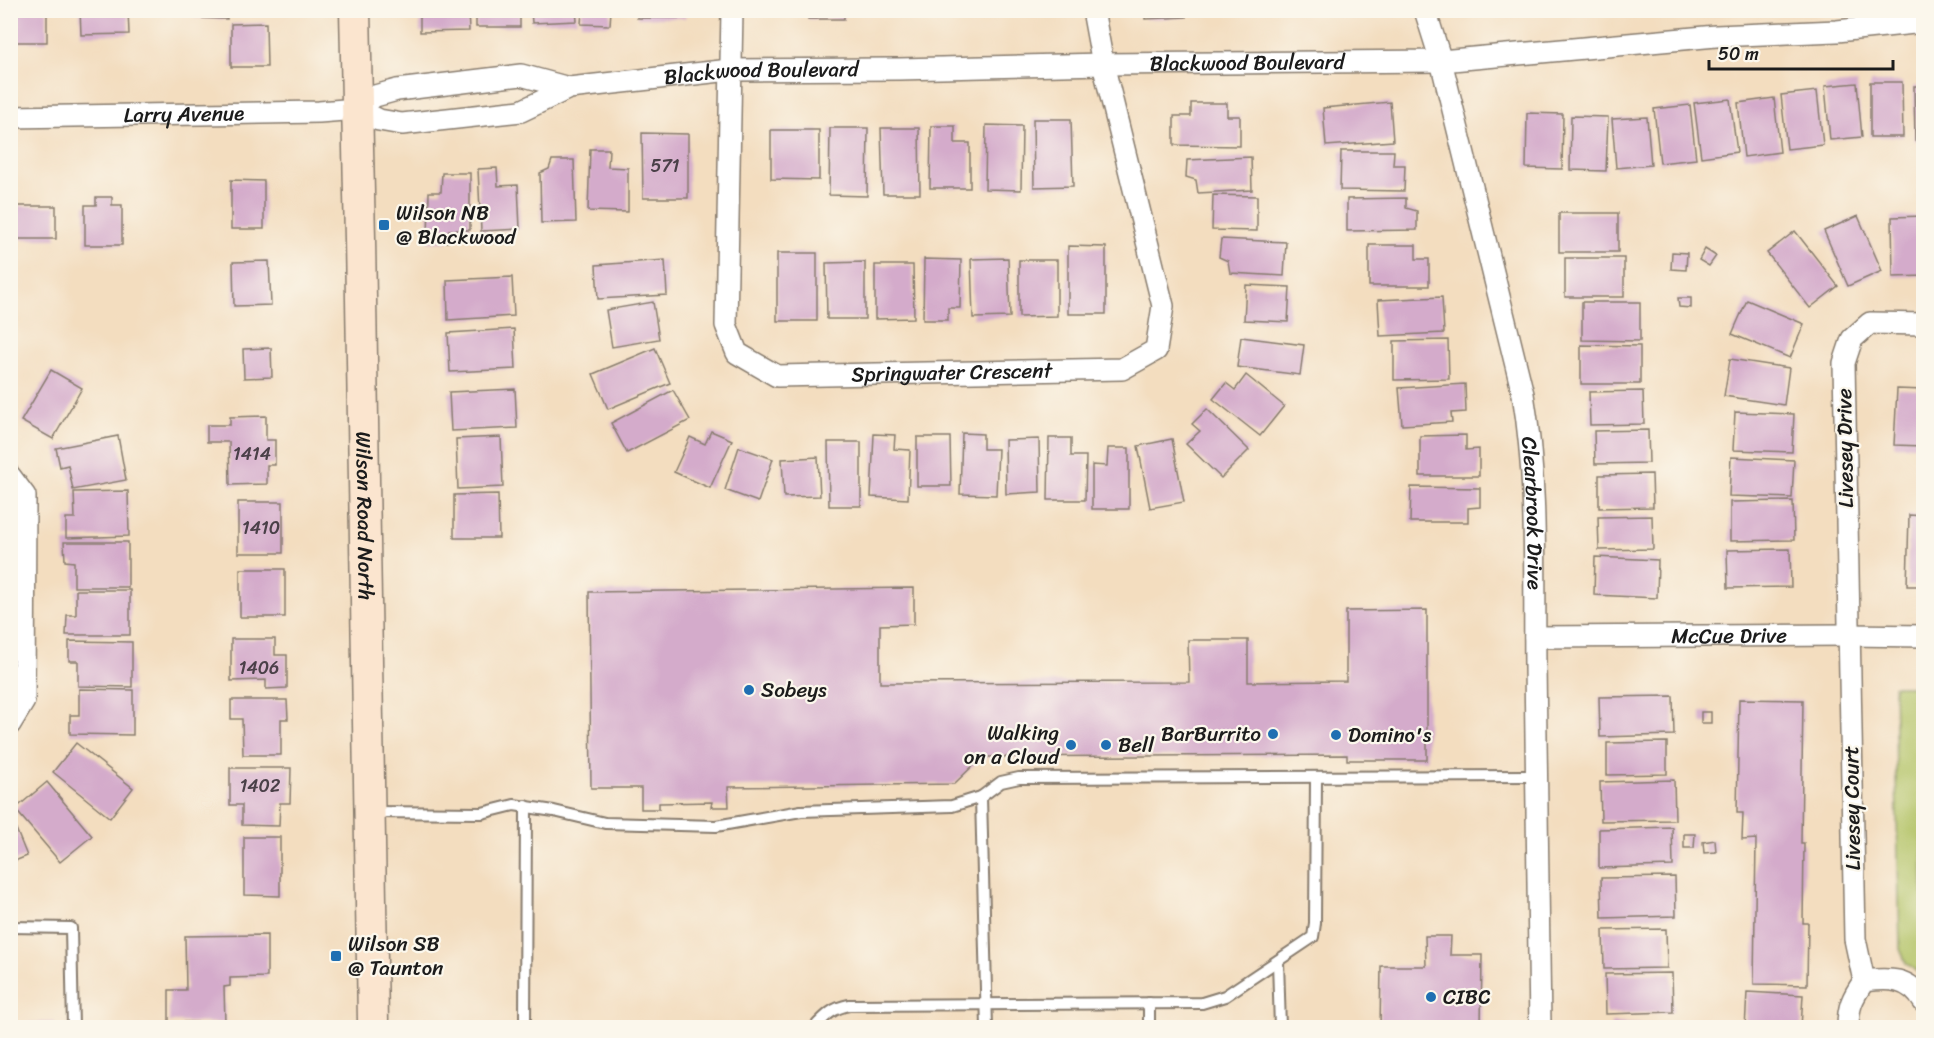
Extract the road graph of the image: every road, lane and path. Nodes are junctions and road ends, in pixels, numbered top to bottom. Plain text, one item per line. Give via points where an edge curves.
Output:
1 (355, 10) edge
2 (732, 10) edge
3 (1093, 10) edge
4 (1425, 10) edge
5 (1923, 22) edge
6 (1441, 62) junction
7 (1103, 64) junction
8 (730, 70) junction
9 (569, 88) junction
10 (357, 109) junction
11 (10, 117) edge
12 (1923, 324) edge
13 (10, 476) edge
14 (1848, 635) junction
15 (1923, 636) edge
16 (1535, 638) junction
17 (10, 724) edge
18 (1536, 776) junction
19 (1316, 777) junction
20 (981, 797) junction
21 (526, 806) junction
22 (370, 812) junction
23 (10, 927) edge
24 (1278, 961) junction
25 (1864, 981) junction
26 (1923, 1002) edge
27 (1149, 1003) junction
28 (987, 1004) junction
29 (373, 1026) edge
30 (73, 1028) edge
31 (525, 1028) edge
32 (814, 1028) edge
33 (987, 1028) edge
34 (1149, 1028) edge
35 (1280, 1028) edge
36 (1540, 1028) edge
37 (1848, 1028) edge

1 - 10 street, Wilson Road North
2 - 8 street
3 - 7 street
4 - 6 street, Clearbrook Drive
5 - 6 street, Blackwood Boulevard via 1836,31 1716,36
6 - 7 street, Blackwood Boulevard
6 - 16 street, Clearbrook Drive via 1529,432
7 - 8 street, Blackwood Boulevard
7 - 8 street, Springwater Crescent via 1163,306 1156,350 1122,369 777,376 737,353 726,325
8 - 9 street, Blackwood Boulevard
9 - 10 street, Blackwood Boulevard via 521,75 398,90 375,96
9 - 10 street, Blackwood Boulevard via 520,111 402,124 379,120
10 - 11 street, Larry Avenue
10 - 22 street, Wilson Road North
12 - 14 street, Livesey Drive via 1870,324 1852,339 1844,363
13 - 17 street via 25,496 25,519 24,701
14 - 15 street, McCue Drive
14 - 16 street, McCue Drive
14 - 25 street, Livesey Court via 1855,939
16 - 18 street, Clearbrook Drive
18 - 19 lane
18 - 36 street, Clearbrook Drive
19 - 20 lane via 1019,778 1001,782
19 - 24 lane via 1313,937
20 - 21 lane via 952,806 801,811 716,826 605,823
20 - 28 lane
21 - 22 lane via 482,813
21 - 31 lane
22 - 29 street, Wilson Road North
23 - 30 lane via 71,928
24 - 27 lane via 1225,996 1202,1003
24 - 35 lane
25 - 26 street via 1895,980 1918,993
25 - 37 street via 1848,1011
27 - 28 lane
27 - 34 lane
28 - 32 lane via 849,1005 828,1012
28 - 33 lane

